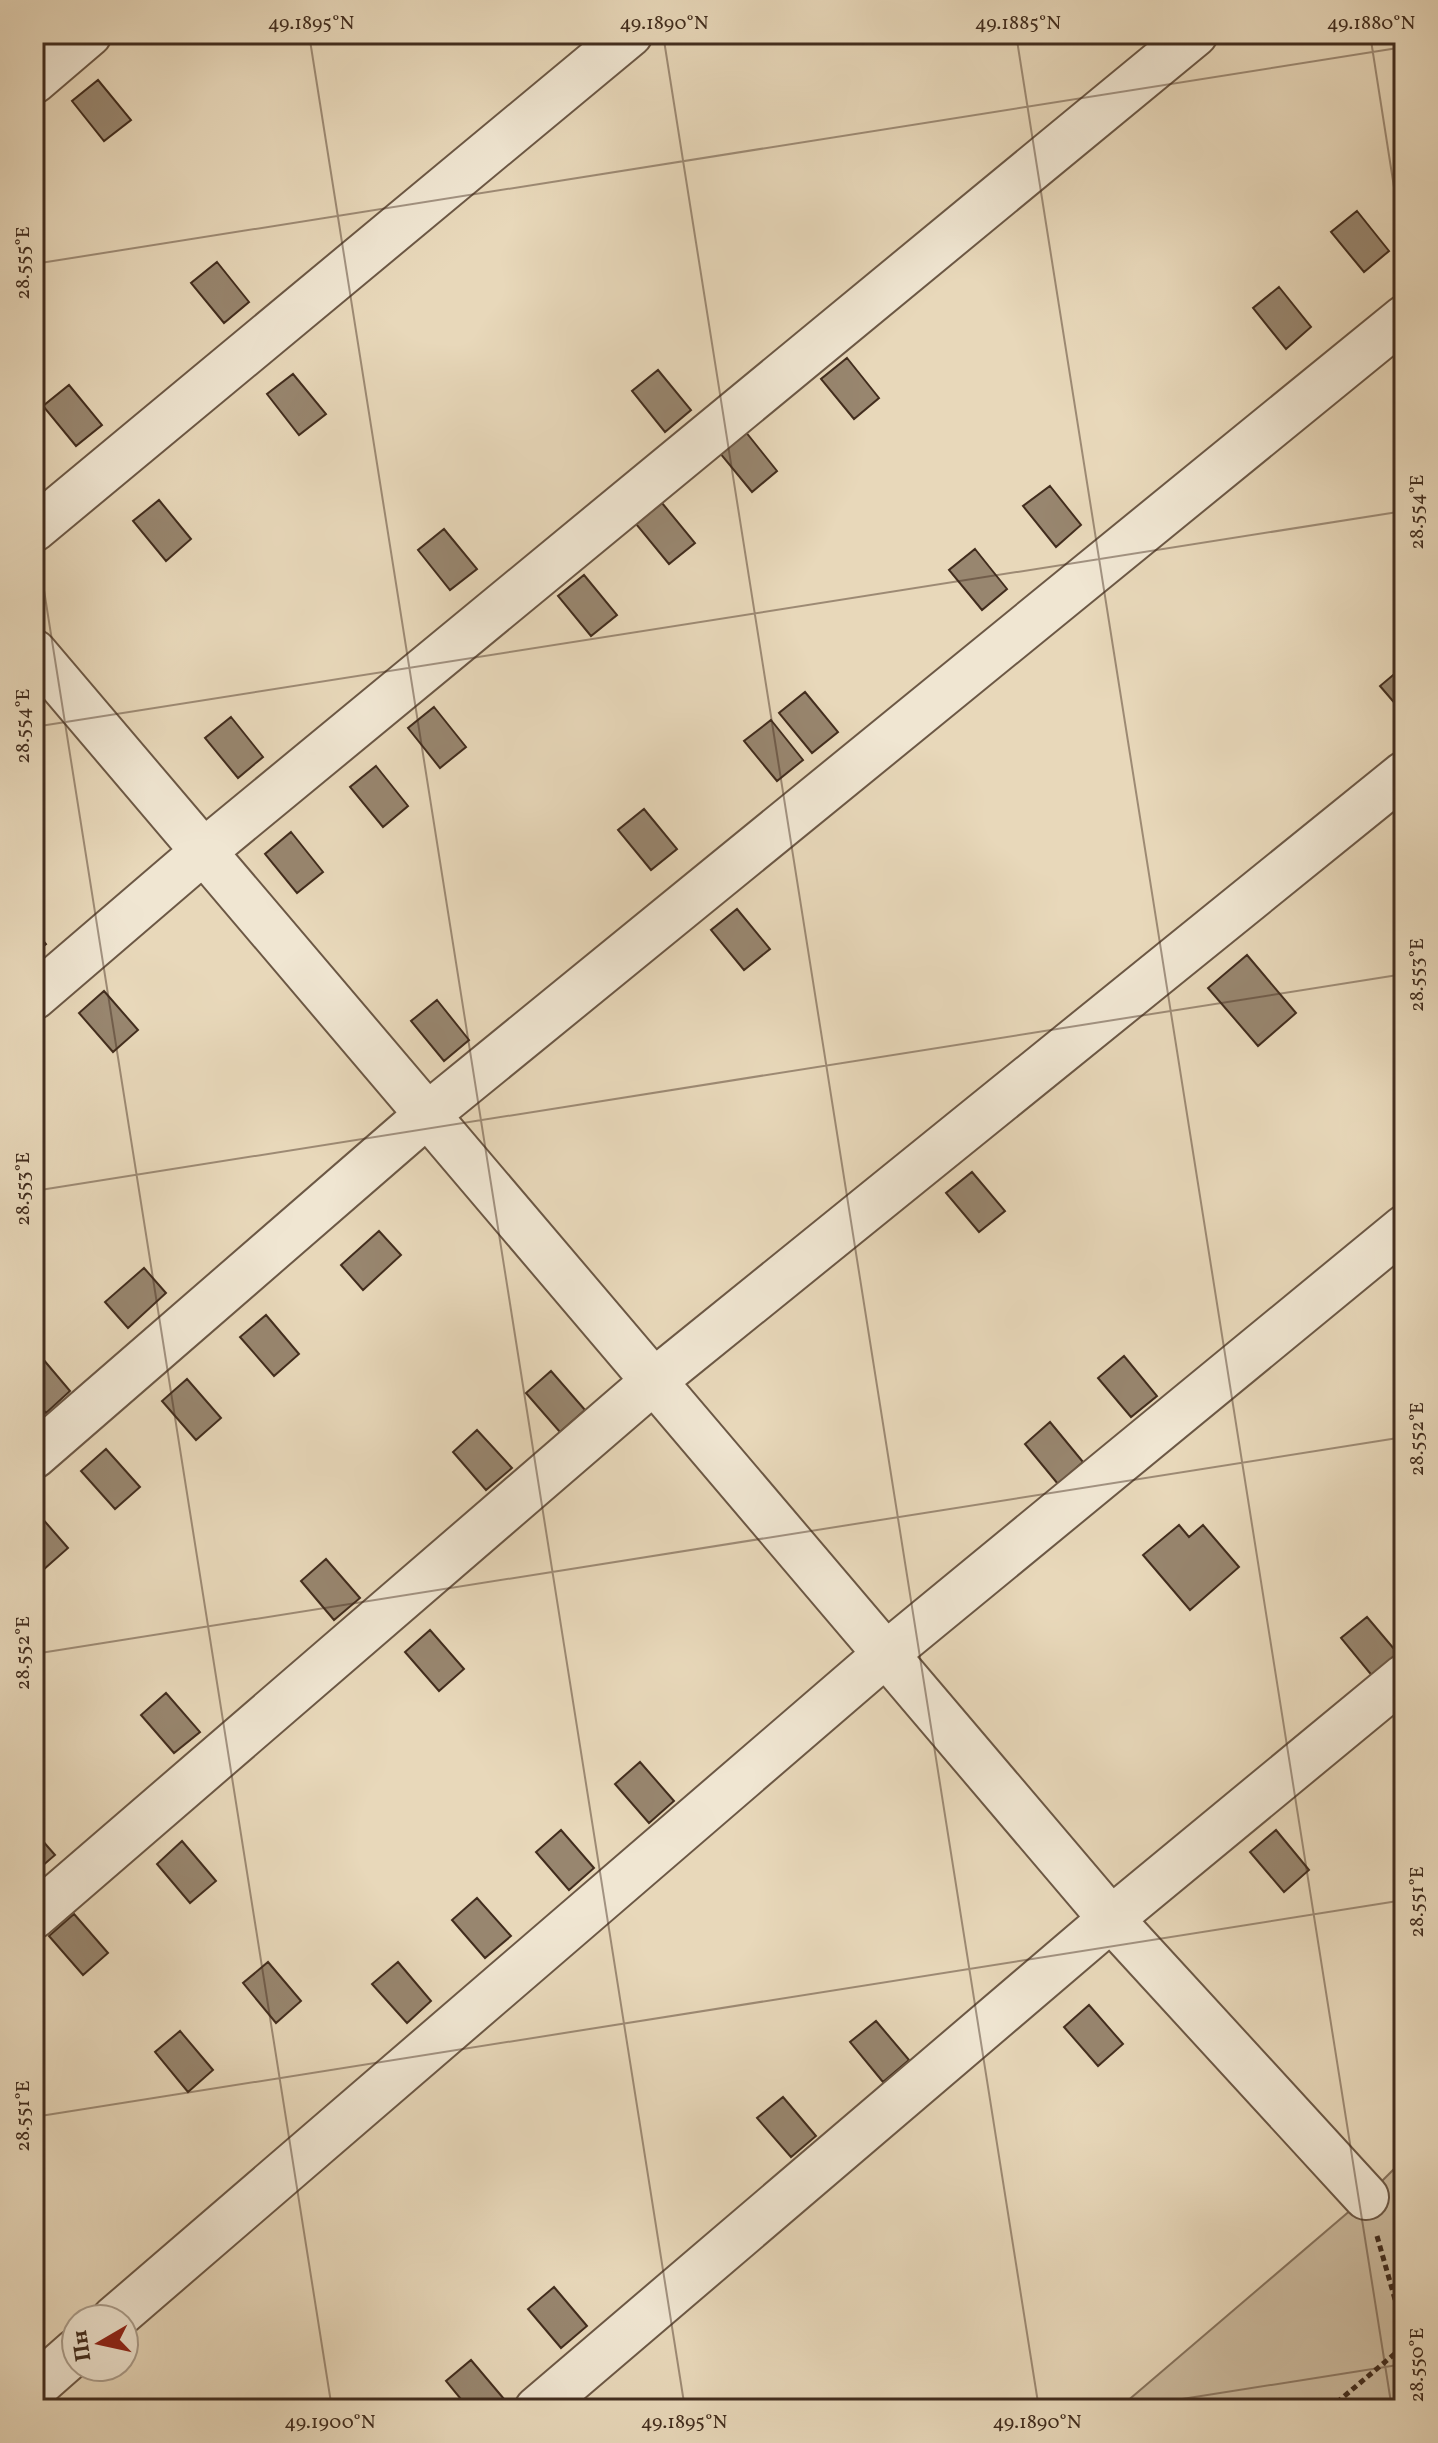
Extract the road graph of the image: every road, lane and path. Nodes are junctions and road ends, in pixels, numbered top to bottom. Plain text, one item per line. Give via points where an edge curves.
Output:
1 (89, 34) edge
2 (630, 34) edge
3 (1195, 34) edge
4 (34, 81) edge
5 (1404, 318) edge
6 (34, 529) edge
7 (34, 652) edge
8 (1404, 774) edge
9 (203, 852) junction
10 (34, 997) edge
11 (427, 1115) junction
12 (1404, 1228) edge
13 (654, 1381) junction
14 (34, 1456) edge
15 (886, 1654) junction
16 (1404, 1677) edge
17 (34, 1916) edge
18 (1111, 1919) junction
19 (1366, 2197) joint
20 (133, 2303) edge
21 (1404, 2331) edge
22 (1404, 2346) edge
23 (60, 2365) edge
24 (34, 2388) edge
25 (537, 2409) edge
26 (1329, 2409) edge

1 - 4 street
2 - 6 street
3 - 9 street
5 - 11 street
7 - 9 street
8 - 13 street
9 - 10 street
9 - 11 street
11 - 13 street
11 - 14 street
12 - 15 street
13 - 15 street
13 - 17 street
15 - 18 street
15 - 20 street
16 - 18 street
18 - 19 street
18 - 25 street
19 - 21 path
22 - 26 path
23 - 24 street

